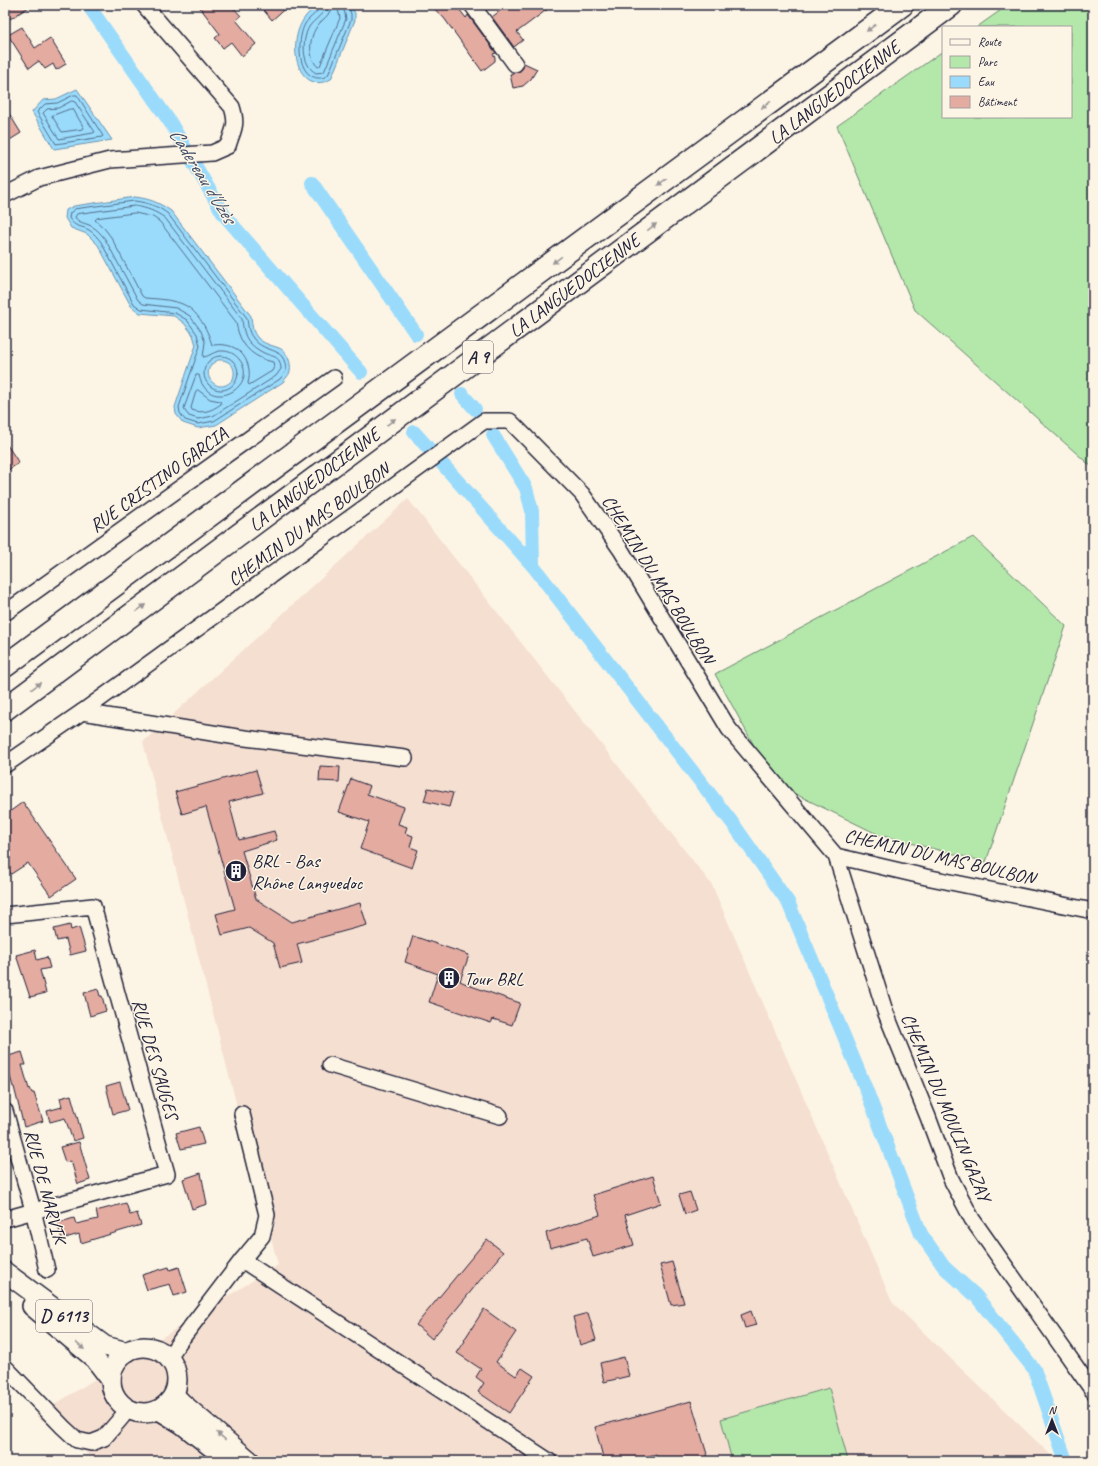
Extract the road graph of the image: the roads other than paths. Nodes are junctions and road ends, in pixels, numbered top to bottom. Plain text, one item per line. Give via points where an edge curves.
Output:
1 (144, 5) edge
2 (472, 5) edge
3 (902, 5) edge
4 (951, 5) edge
5 (515, 64) dead end
6 (5, 195) edge
7 (334, 378) dead end
8 (5, 613) edge
9 (5, 666) edge
10 (5, 709) edge
11 (82, 712) junction
12 (405, 758) dead end
13 (5, 765) edge
14 (836, 856) junction
15 (1093, 911) edge
16 (5, 915) edge
17 (330, 1065) dead end
18 (5, 1111) edge
19 (242, 1114) dead end
20 (500, 1116) dead end
21 (33, 1210) junction
22 (5, 1218) edge
23 (242, 1260) junction
24 (47, 1270) dead end
25 (5, 1272) edge
26 (5, 1287) edge
27 (127, 1352) junction
28 (169, 1357) junction
29 (5, 1367) edge
30 (111, 1380) junction
31 (1093, 1391) edge
32 (174, 1395) junction
33 (126, 1408) junction
34 (159, 1410) junction
35 (229, 1461) edge
36 (250, 1461) edge
37 (549, 1461) edge

1 - 6 street via 232,107 234,130 228,146 212,152 110,160 39,178
2 - 5 street
3 -> 9 highway, LA LANGUEDOCIENNE / A 9
10 -> 4 highway, LA LANGUEDOCIENNE / A 9
7 - 8 street, RUE CRISTINO GARCIA
11 - 12 street via 237,737
11 - 13 street, CHEMIN DU MAS BOULBON
11 - 14 street, CHEMIN DU MAS BOULBON via 484,421 510,421 582,494 621,550 729,729
14 - 15 street, CHEMIN DU MAS BOULBON
14 - 31 street, CHEMIN DU MOULIN GAZAY via 885,1011 951,1179 972,1219
16 - 21 street, RUE DES SAUGES via 93,906 167,1174
17 - 20 street
18 - 21 street, RUE DE NARVIK
19 - 23 street via 266,1215 262,1236
21 - 22 street
21 - 24 street, RUE DE NARVIK
23 - 28 street
23 - 37 street
25 - 27 main road, D 6113 via 105,1346
26 -> 30 main road, D 6113 via 95,1359
27 - 28 main road via 138,1347 149,1347 160,1350
27 - 30 main road via 118,1359
28 - 32 main road via 178,1375
29 - 33 street via 77,1440 91,1443 104,1438 122,1417
30 - 33 main road via 115,1396
32 - 34 main road
36 -> 32 main road
33 - 34 main road via 137,1413
34 - 35 main road via 182,1424

